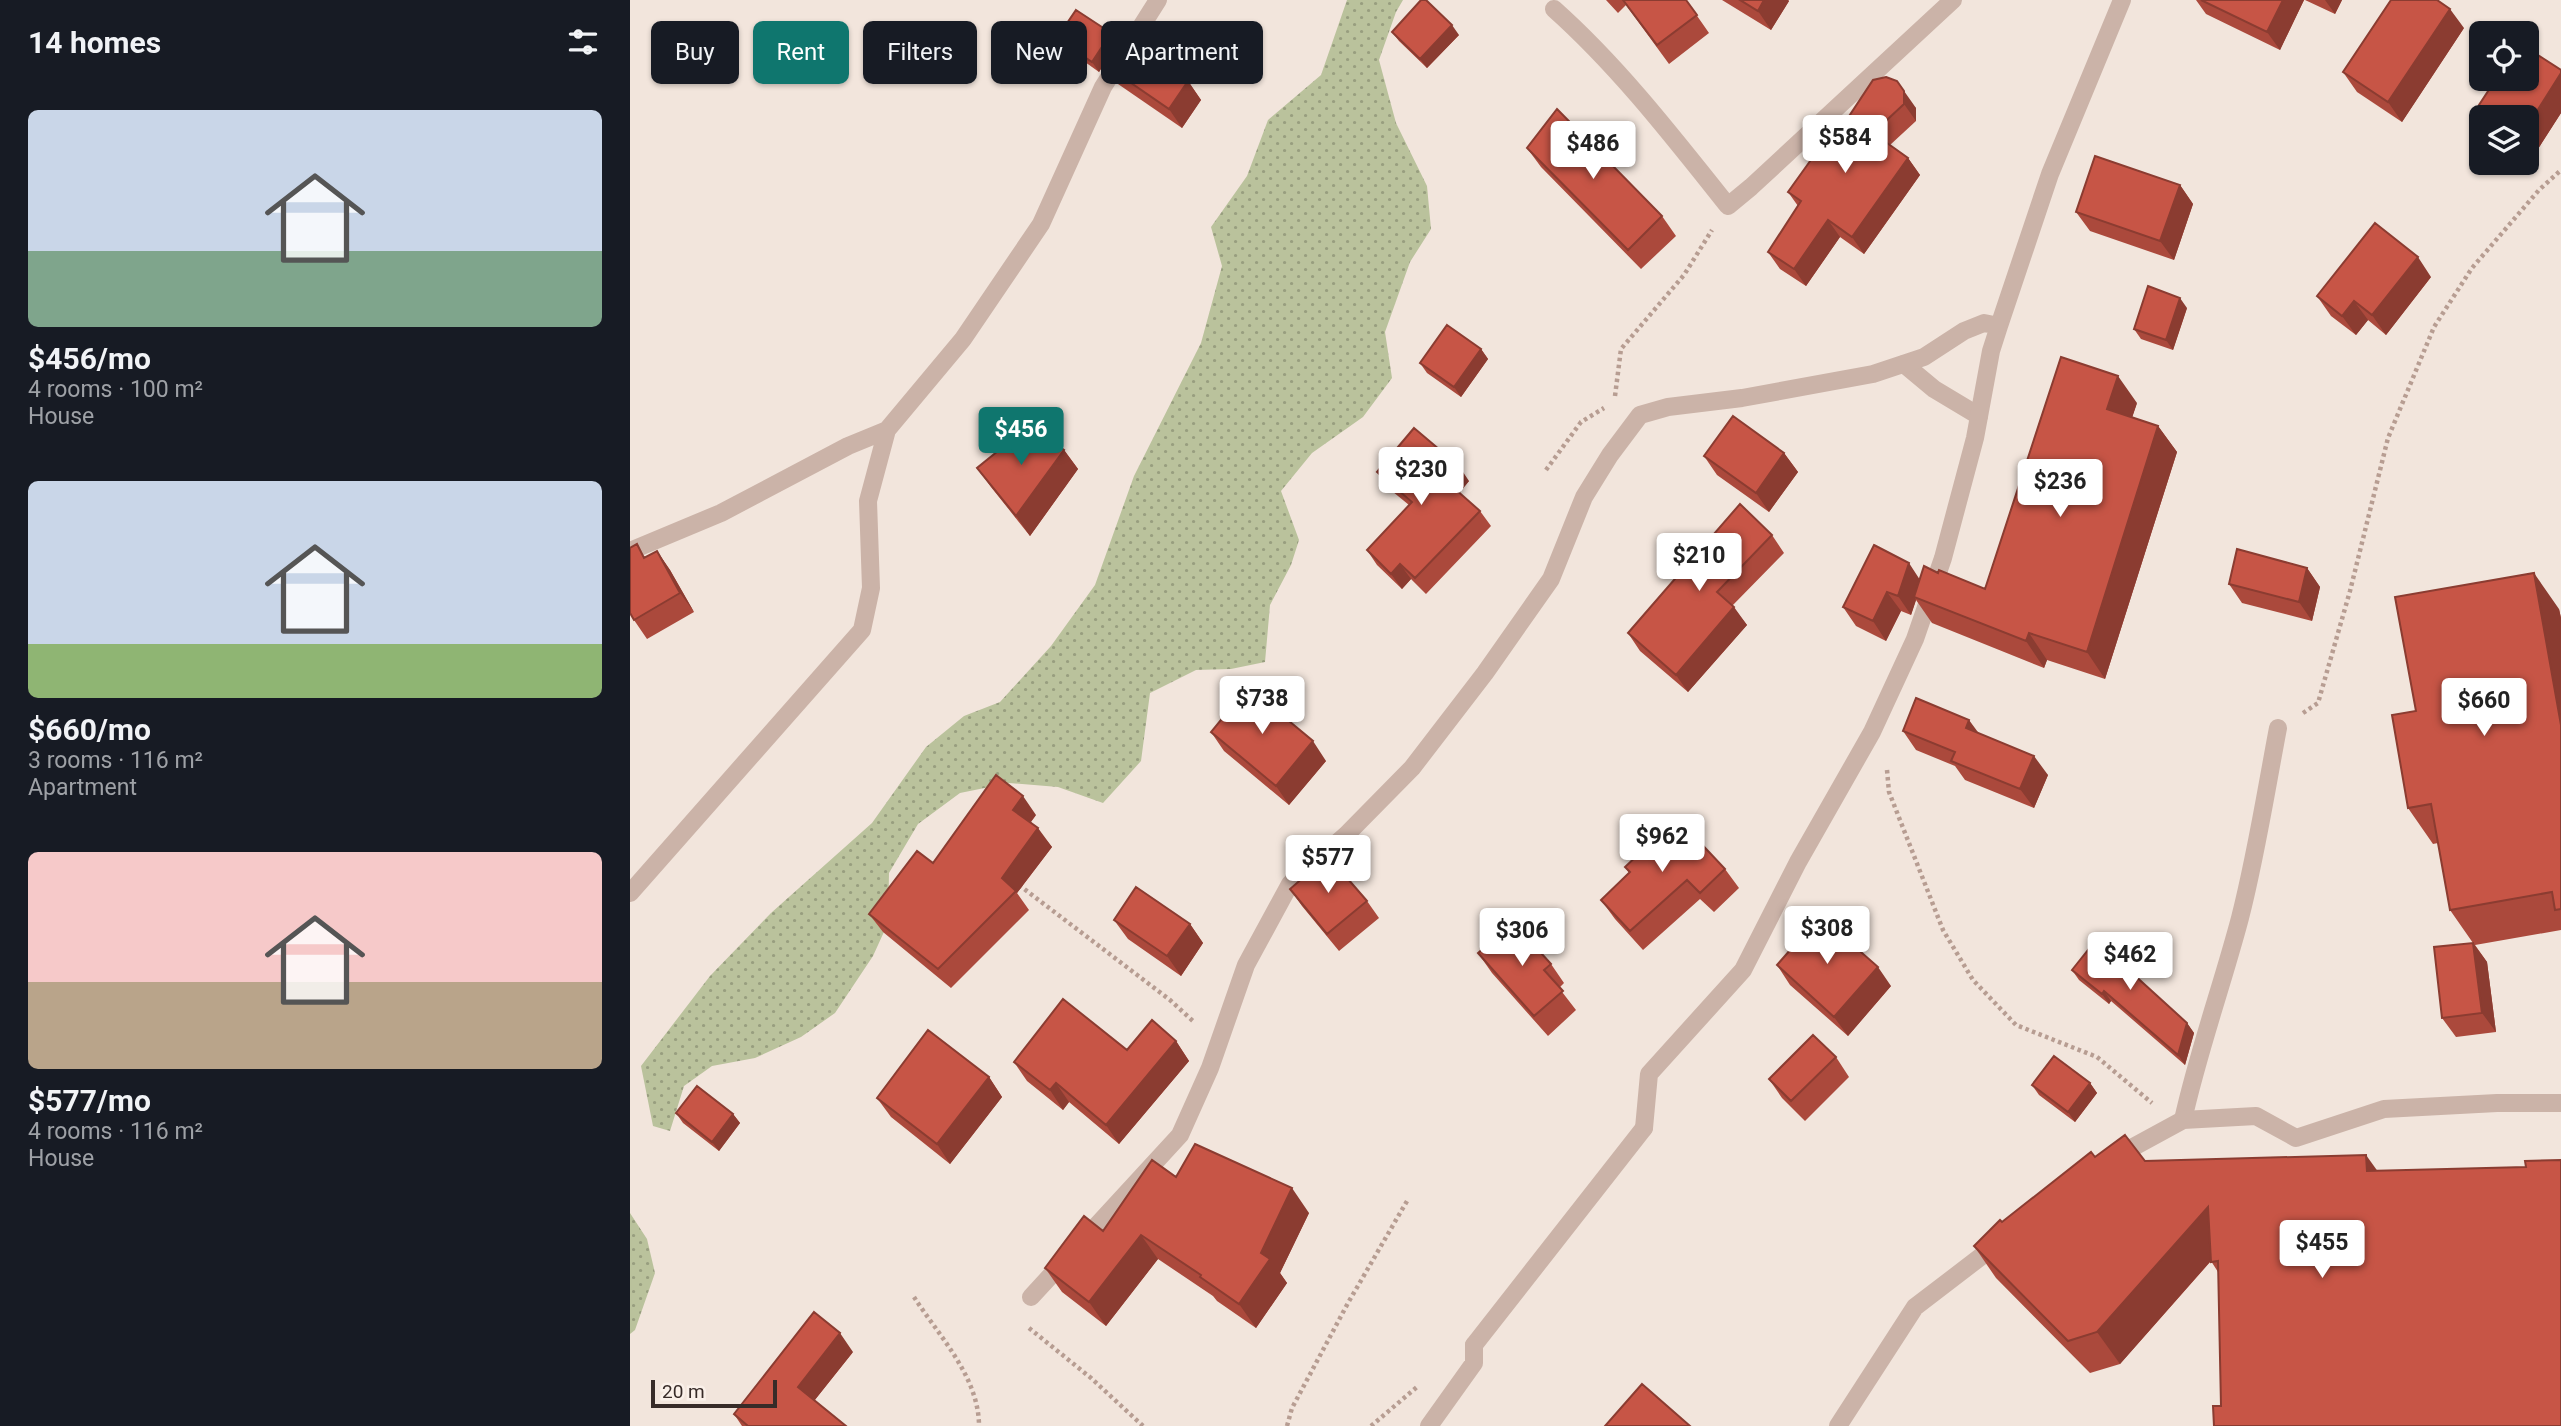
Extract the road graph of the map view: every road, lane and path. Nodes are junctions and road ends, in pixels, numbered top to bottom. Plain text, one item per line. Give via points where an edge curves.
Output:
1 (1158, 0) edge
2 (1953, 0) edge
3 (2122, 0) edge
4 (1554, 9) dead end
5 (2561, 170) edge
6 (1728, 206) junction
7 (1999, 326) junction
8 (1904, 364) junction
9 (1979, 416) junction
10 (887, 430) junction
11 (1546, 470) dead end
12 (630, 551) edge
13 (2278, 728) joint
14 (1872, 732) junction
15 (1012, 880) edge
16 (630, 893) edge
17 (1218, 1043) junction
18 (2561, 1103) edge
19 (2183, 1120) junction
20 (2102, 1164) edge
21 (1407, 1201) dead end
22 (2018, 1229) edge
23 (914, 1297) dead end
24 (1031, 1297) joint
25 (1386, 1415) dead end
26 (979, 1426) edge
27 (1143, 1426) edge
28 (1287, 1426) edge
29 (1371, 1426) edge
30 (1429, 1426) edge
31 (1838, 1426) edge

1 - 10 street via 1103,87 1041,224 963,339
2 - 6 street
3 - 7 street via 2050,174
4 - 6 street via 1587,38
5 - 13 path via 2472,268 2434,327 2388,438 2318,703
6 - 11 path via 1684,275 1621,349 1615,401 1581,422
7 - 8 street via 1983,323
7 - 9 street
8 - 9 street
8 - 17 street via 1873,374 1640,415 1584,497 1551,579 1485,673 1412,768 1290,884 1246,965
9 - 14 street via 1931,593
10 - 12 street via 721,513
10 - 16 street via 868,501 871,588 862,630
13 - 19 street via 2241,915
14 - 19 path via 1885,752 1889,792 1943,930 1973,980 2017,1025 2097,1056 2147,1100
14 - 30 street via 1743,970 1649,1074 1644,1128 1474,1345 1474,1363
15 - 17 path via 1170,1000
17 - 24 street via 1180,1135
18 - 19 street via 2384,1109 2295,1138 2256,1116
19 - 20 street
21 - 28 path via 1292,1408
22 - 31 street via 1915,1307
23 - 26 path via 970,1384
24 - 27 path via 1027,1326
25 - 29 path

